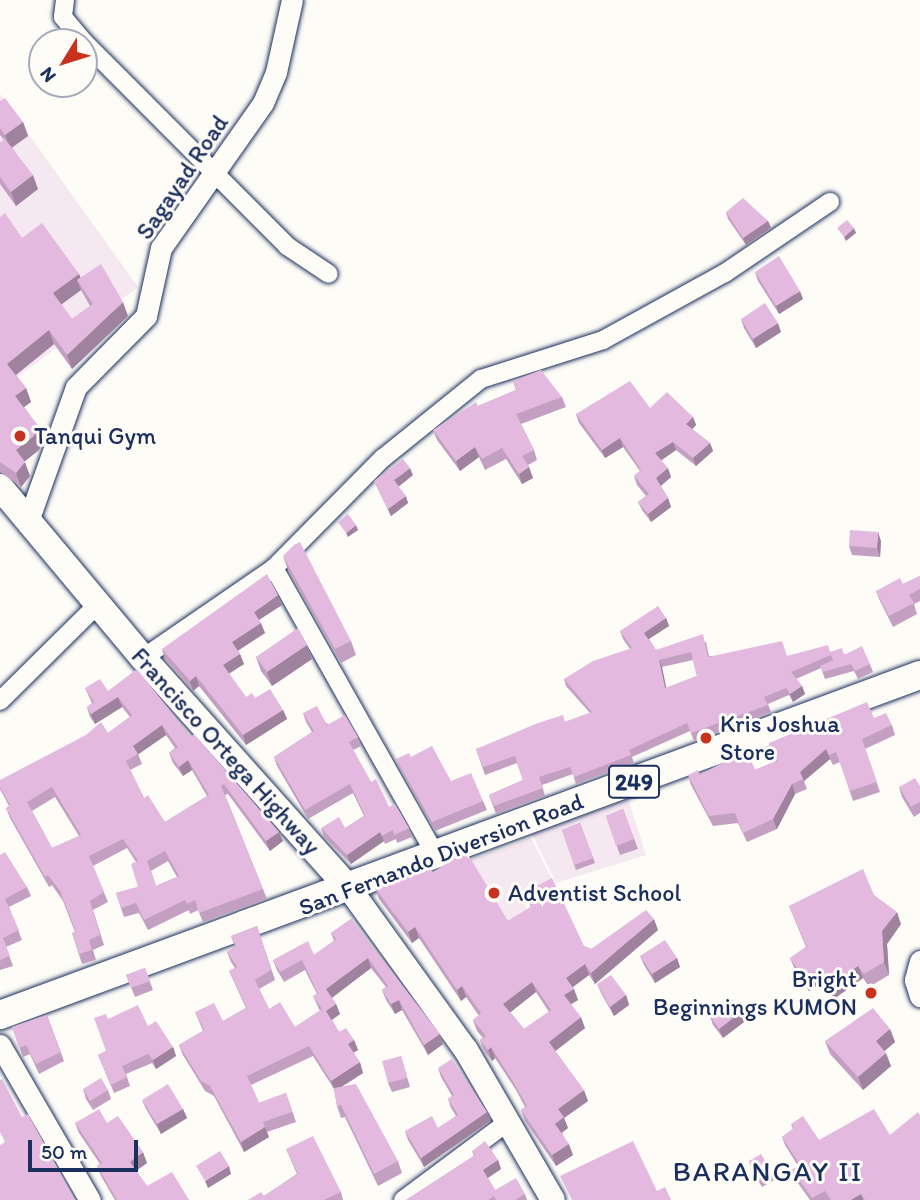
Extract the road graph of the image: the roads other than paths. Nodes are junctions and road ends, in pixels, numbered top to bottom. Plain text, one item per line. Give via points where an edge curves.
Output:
1 (65, 0) edge
2 (292, 0) edge
3 (72, 28) edge
4 (98, 56) edge
5 (214, 176) junction
6 (830, 202) dead end
7 (329, 274) dead end
8 (0, 487) edge
9 (28, 521) junction
10 (274, 568) junction
11 (98, 604) junction
12 (143, 658) junction
13 (920, 675) edge
14 (0, 701) edge
15 (436, 856) junction
16 (349, 888) junction
17 (920, 961) edge
18 (920, 996) edge
19 (0, 1015) edge
20 (0, 1045) edge
21 (509, 1121) junction
22 (428, 1193) edge
23 (90, 1200) edge
24 (403, 1200) edge
25 (553, 1200) edge

1 - 3 street via 63,17
2 - 5 street, Sagayad Road via 272,82
4 - 5 street
5 - 7 street via 287,246
5 - 9 street, Sagayad Road via 161,248 146,316 76,387
6 - 10 street via 725,274 603,340 481,379 383,458
8 - 9 main road, Francisco Ortega Highway
9 - 11 main road, Francisco Ortega Highway
10 - 12 street
10 - 15 street
11 - 12 main road, Francisco Ortega Highway
11 - 14 street
12 - 16 main road, Francisco Ortega Highway
13 - 15 highway, San Fernando Diversion Road / 249
15 - 16 highway, San Fernando Diversion Road / 249
16 - 19 highway, San Fernando Diversion Road / 249
16 - 21 main road, Francisco Ortega Highway via 466,1050
17 - 18 street via 915,981
20 - 23 street
21 - 22 street
21 - 25 main road, Francisco Ortega Highway
22 - 24 street

